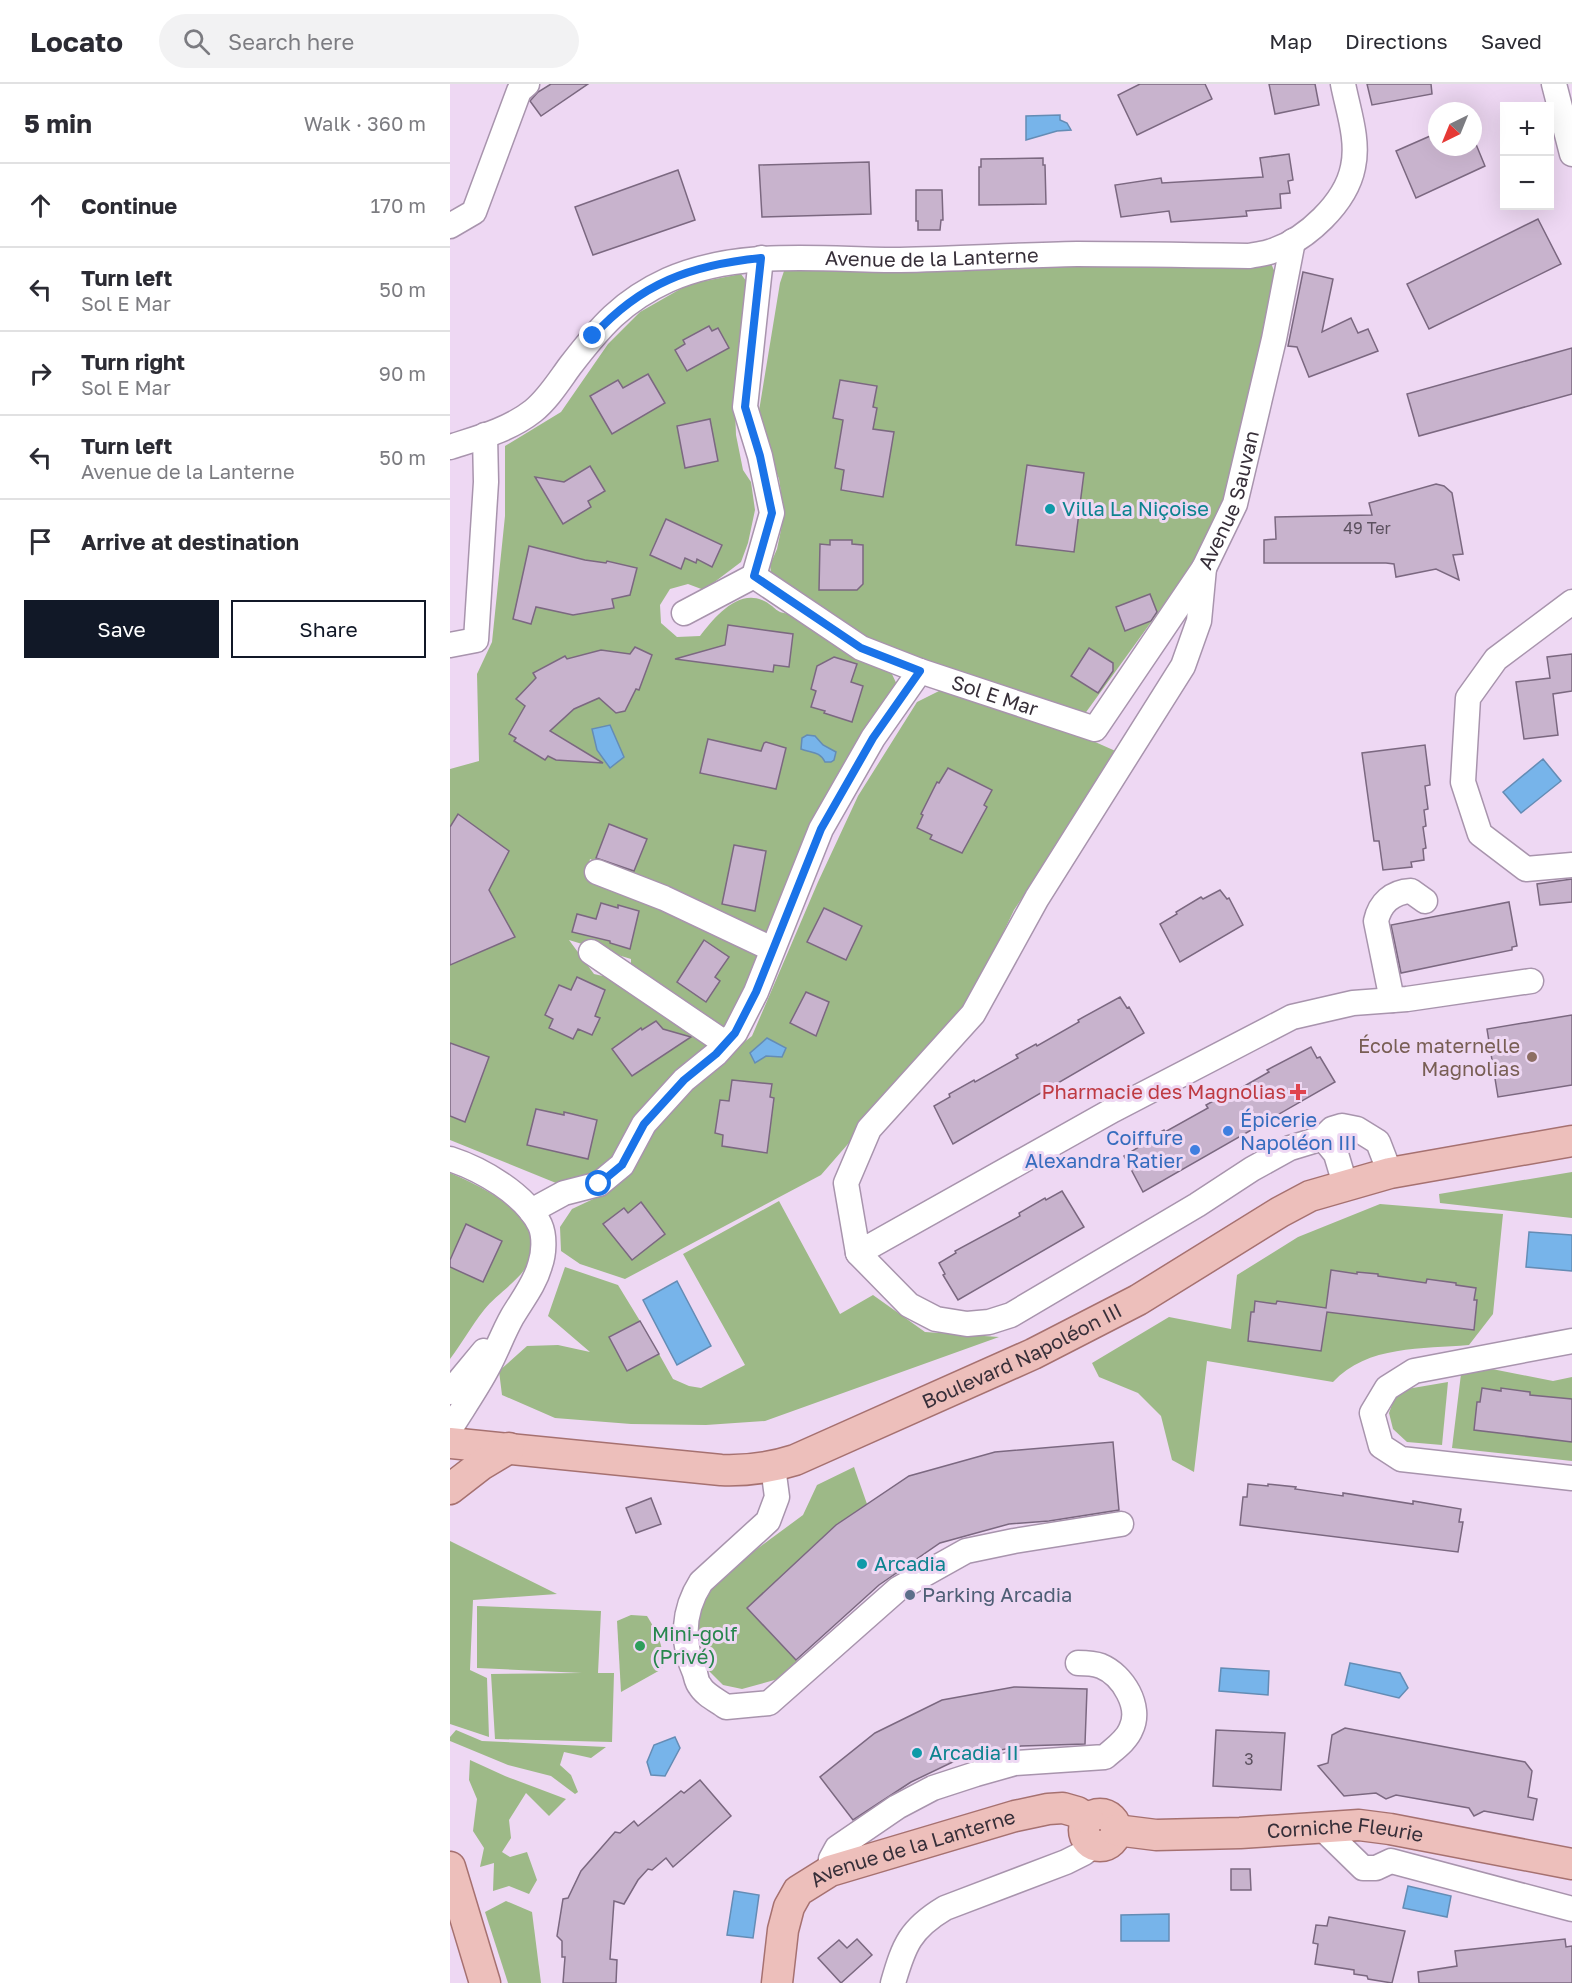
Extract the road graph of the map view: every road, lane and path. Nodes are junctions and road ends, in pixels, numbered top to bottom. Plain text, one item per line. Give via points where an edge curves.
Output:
1 (527, 84) edge
2 (1343, 84) edge
3 (1554, 84) edge
4 (1572, 154) edge
5 (450, 226) edge
6 (1293, 241) junction
7 (760, 269) junction
8 (485, 435) junction
9 (450, 447) edge
10 (1204, 568) junction
11 (754, 576) junction
12 (1572, 602) edge
13 (684, 613) dead end
14 (450, 645) edge
15 (920, 671) junction
16 (1095, 729) joint
17 (1572, 865) edge
18 (597, 872) dead end
19 (1425, 901) dead end
20 (772, 949) junction
21 (591, 952) dead end
22 (1531, 981) dead end
23 (1392, 1000) junction
24 (725, 1043) junction
25 (1323, 1138) junction
26 (1572, 1141) edge
27 (450, 1159) edge
28 (1390, 1173) junction
29 (1345, 1184) junction
30 (531, 1211) junction
31 (858, 1253) junction
32 (512, 1317) junction
33 (1572, 1341) edge
34 (450, 1392) edge
35 (450, 1429) edge
36 (450, 1443) edge
37 (509, 1448) junction
38 (773, 1467) junction
39 (1572, 1478) edge
40 (450, 1489) edge
41 (1120, 1524) dead end
42 (1078, 1664) dead end
43 (1321, 1827) junction
44 (1099, 1831) junction
45 (1572, 1864) edge
46 (450, 1867) edge
47 (830, 1871) junction
48 (1572, 1909) edge
49 (485, 1983) edge
50 (777, 1983) edge
51 (893, 1983) edge

1 - 5 street via 519,91 474,212
2 - 6 street, Avenue de la Lanterne via 1355,144 1353,167 1330,210 1313,229
3 - 4 street
6 - 7 street, Avenue de la Lanterne via 1273,251 1249,256 1077,254
6 - 10 street, Avenue Sauvan via 1235,504
7 - 8 street, Avenue de la Lanterne via 723,262 693,270 644,292 611,316 533,411
7 - 11 street via 745,407 772,513
8 - 9 street, Avenue de la Lanterne
8 - 14 street via 486,482 476,640
10 - 16 street, Avenue Sauvan
10 - 31 street via 1198,621 1183,666 1037,898 973,1014 869,1129 846,1183
11 - 13 street
11 - 15 street, Sol E Mar via 861,648
12 - 17 street via 1496,659 1468,698 1463,782 1480,834 1489,841 1526,869
15 - 16 street, Sol E Mar
15 - 20 street via 873,738 821,829
18 - 20 street via 664,898
19 - 23 street via 1411,891 1398,891 1378,910 1376,921
20 - 24 street via 756,992 735,1033
21 - 24 street
22 - 23 street
23 - 31 street via 1353,1003 1292,1017 1113,1110
24 - 30 street via 644,1124 622,1165 599,1184 564,1193
25 - 28 street via 1342,1126 1357,1129 1378,1142
25 - 29 street via 1336,1154
25 - 31 street via 1290,1148 1011,1315 989,1322 967,1324 936,1319 909,1305
26 - 28 main road, Boulevard Napoléon III
27 - 30 street via 512,1192
28 - 29 main road, Boulevard Napoléon III
29 - 38 main road, Boulevard Napoléon III via 1280,1212 1138,1300 1033,1354
30 - 32 street via 541,1227 540,1265 530,1290
32 - 34 street
32 - 35 street via 487,1369
33 - 39 street via 1414,1371 1387,1388 1372,1413 1381,1446 1401,1459
36 - 37 main road, Boulevard Napoléon III
37 - 38 main road, Boulevard Napoléon III via 721,1470
37 - 40 main road
38 - 41 street via 777,1497 768,1521 701,1582 687,1614 686,1646 700,1687 726,1707 769,1703 898,1589 966,1551
42 - 47 street via 1104,1666 1132,1701 1135,1719 1131,1731 1105,1757 1015,1763 933,1788 837,1848
43 - 44 main road, Corniche Fleurie via 1156,1835
43 - 45 main road, Corniche Fleurie via 1359,1825 1390,1829
43 - 48 street via 1363,1868 1376,1868 1392,1861
44 - 47 main road, Avenue de la Lanterne via 1077,1812 1048,1809
44 - 51 street via 1084,1853 945,1908 927,1919 903,1951
46 - 49 main road
47 - 50 main road, Avenue de la Lanterne via 798,1892 789,1907

